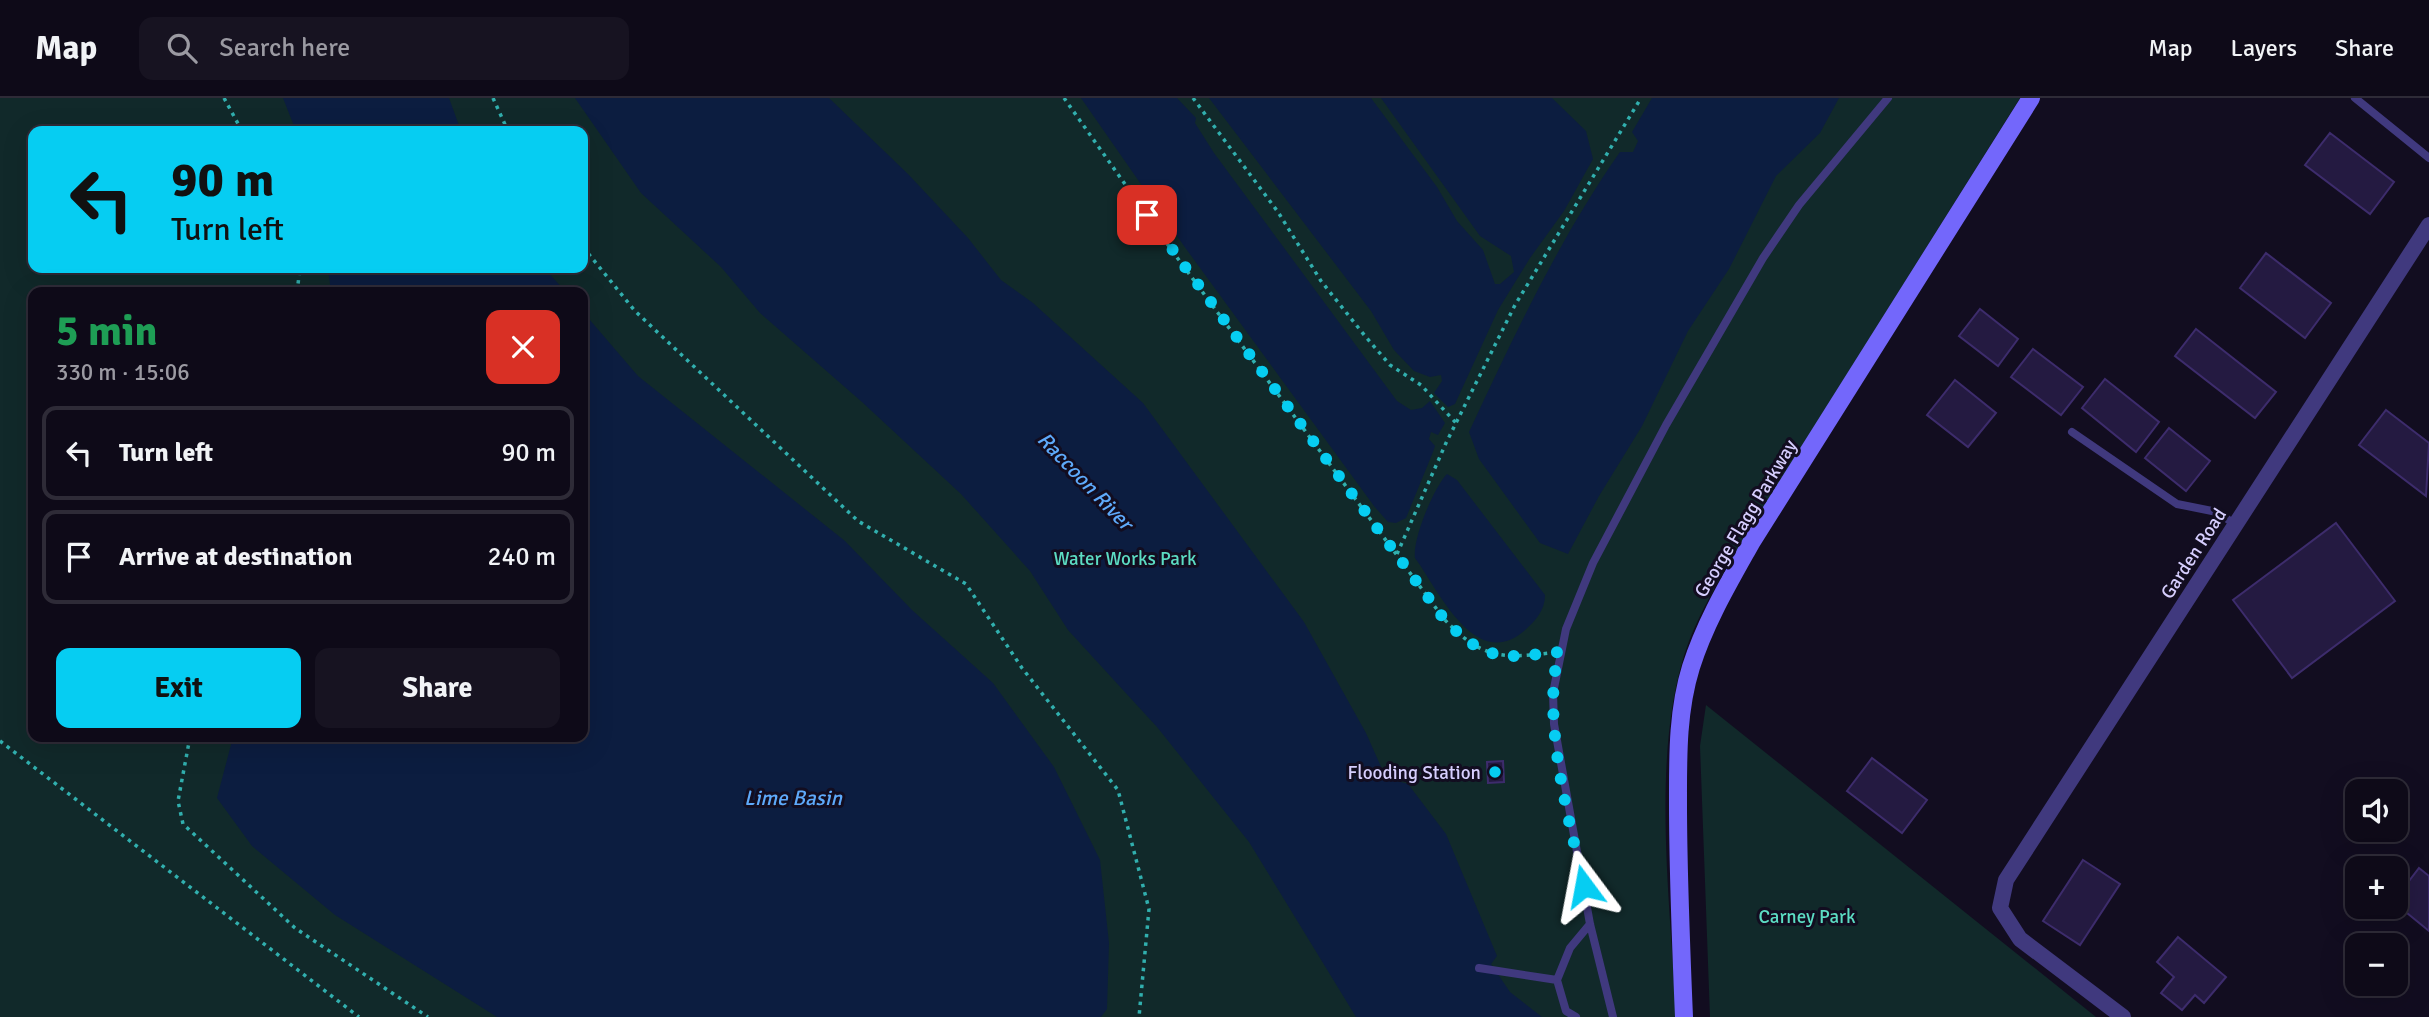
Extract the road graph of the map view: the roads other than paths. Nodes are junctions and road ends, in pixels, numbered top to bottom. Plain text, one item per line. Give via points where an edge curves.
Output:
1 (1888, 98) edge
2 (2031, 98) edge
3 (2355, 98) edge
4 (2429, 158) edge
5 (2429, 225) edge
6 (2072, 432) dead end
7 (2236, 525) junction
8 (1590, 923) junction
9 (1479, 968) dead end
10 (1557, 980) junction
11 (1576, 1017) edge
12 (1613, 1017) edge
13 (1684, 1017) edge
14 (2123, 1017) edge

1 - 8 lane via 1799,205 1763,258 1666,425 1605,540 1566,629 1553,693 1554,724
2 - 13 street, George Flagg Parkway via 1751,543 1702,638 1684,694 1677,757
3 - 4 lane
5 - 7 street, Garden Road
6 - 7 lane via 2177,504 2217,512
7 - 14 street, Garden Road via 2006,880 2000,908 2020,939
8 - 10 lane via 1570,948
8 - 12 lane
9 - 10 lane
10 - 11 lane via 1566,1011

